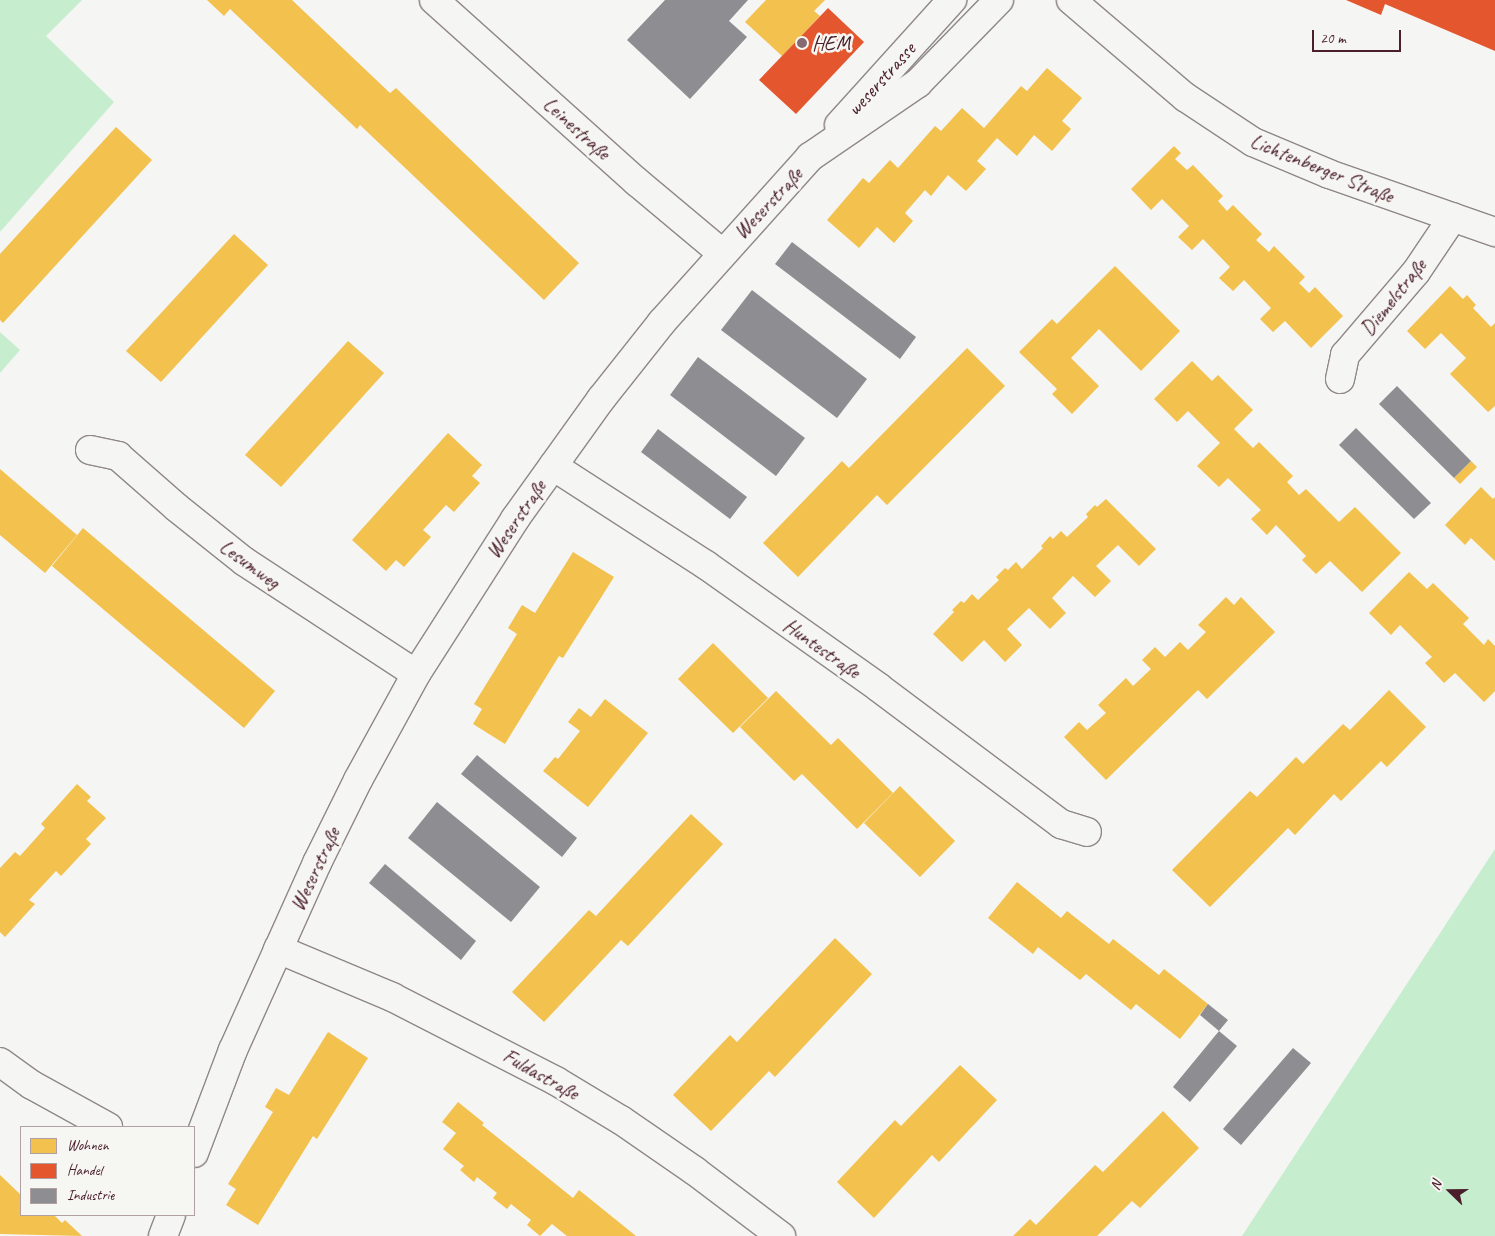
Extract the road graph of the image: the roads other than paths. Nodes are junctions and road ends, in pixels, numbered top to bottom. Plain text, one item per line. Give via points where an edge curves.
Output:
1 (434, 0) edge
2 (952, 0) edge
3 (999, 0) edge
4 (1071, 0) edge
5 (810, 157) junction
6 (1453, 217) junction
7 (1495, 232) edge
8 (722, 252) junction
9 (1340, 380) dead end
10 (90, 450) dead end
11 (553, 466) junction
12 (416, 674) junction
13 (1087, 832) dead end
14 (278, 949) junction
15 (0, 1062) edge
16 (106, 1126) edge
17 (195, 1150) edge
18 (171, 1216) edge
19 (163, 1236) edge
20 (782, 1236) edge

1 - 8 street, Leinestraße via 637,182
2 - 5 street, weserstrasse
3 - 5 street, Weserstraße via 918,83
4 - 6 street, Lichtenberger Straße via 1185,97 1252,142 1329,174
5 - 8 street, Weserstraße
6 - 7 street, Lichtenberger Straße
6 - 9 street, Diemelstraße via 1416,272 1346,356
8 - 11 street, Weserstraße via 601,399
10 - 12 street, Lesumweg via 118,456 245,562
11 - 12 street, Weserstraße via 478,575
11 - 13 street, Huntestraße via 729,582 878,687 1061,824
12 - 14 street, Weserstraße via 316,863
14 - 17 street, Weserstraße via 232,1050
14 - 20 street, Fuldastraße via 392,996 556,1081 621,1120
15 - 16 street
18 - 19 street

